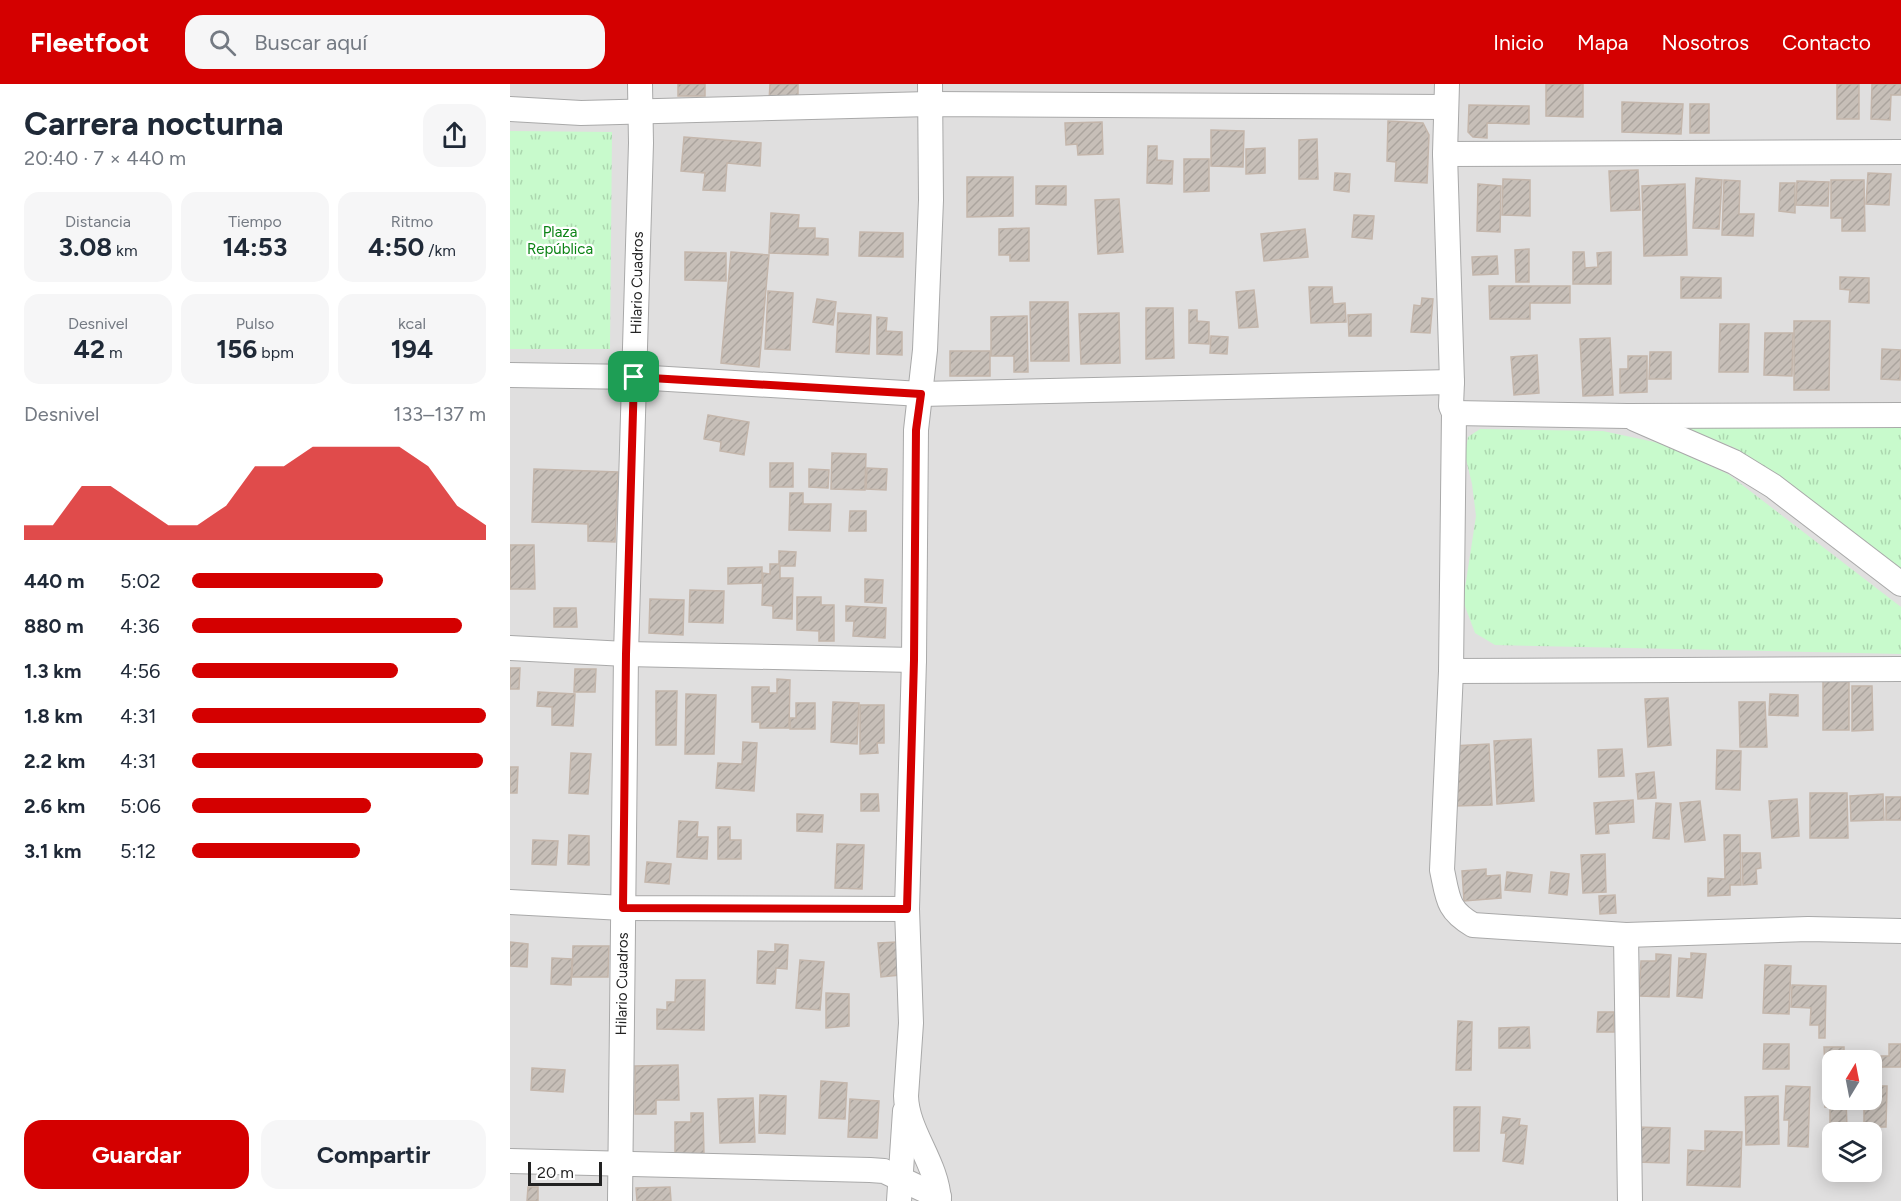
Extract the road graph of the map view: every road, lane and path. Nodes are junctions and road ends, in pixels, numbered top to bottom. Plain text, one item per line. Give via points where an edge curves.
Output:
1 (640, 84) edge
2 (930, 94) edge
3 (1446, 96) edge
4 (510, 109) edge
5 (640, 111) junction
6 (1901, 152) edge
7 (1445, 154) junction
8 (510, 375) edge
9 (634, 377) junction
10 (1452, 382) junction
11 (921, 394) junction
12 (1454, 413) junction
13 (1901, 415) edge
14 (1627, 416) junction
15 (1901, 584) edge
16 (510, 648) edge
17 (626, 654) junction
18 (914, 660) junction
19 (1901, 669) edge
20 (1451, 671) junction
21 (510, 902) edge
22 (623, 908) junction
23 (907, 909) junction
24 (1901, 931) edge
25 (1626, 935) junction
26 (906, 1096) junction
27 (510, 1161) edge
28 (620, 1165) junction
29 (899, 1190) edge
30 (939, 1199) edge
31 (620, 1201) edge
32 (1630, 1201) edge

1 - 5 street, Hilario Cuadros
2 - 3 street
2 - 5 street
2 - 11 street via 931,200
3 - 7 street
4 - 5 street
5 - 9 street, Hilario Cuadros
6 - 7 street
7 - 10 street
8 - 9 street
9 - 11 street
9 - 17 street, Hilario Cuadros
10 - 11 street
10 - 12 street
11 - 18 street via 916,430
12 - 14 street
12 - 20 street
13 - 14 street
14 - 15 street via 1734,462 1773,486
16 - 17 street
17 - 18 street
17 - 22 street, Hilario Cuadros
18 - 23 street
19 - 20 street
20 - 25 street via 1442,870 1448,901 1460,918 1473,925
21 - 22 street
22 - 23 street
22 - 28 street, Hilario Cuadros
23 - 26 street via 911,1023
24 - 25 street via 1808,929
25 - 32 street
26 - 29 street
26 - 30 street via 912,1124 935,1174
27 - 28 street
28 - 29 street via 884,1171
28 - 31 street, Hilario Cuadros
29 - 30 street

